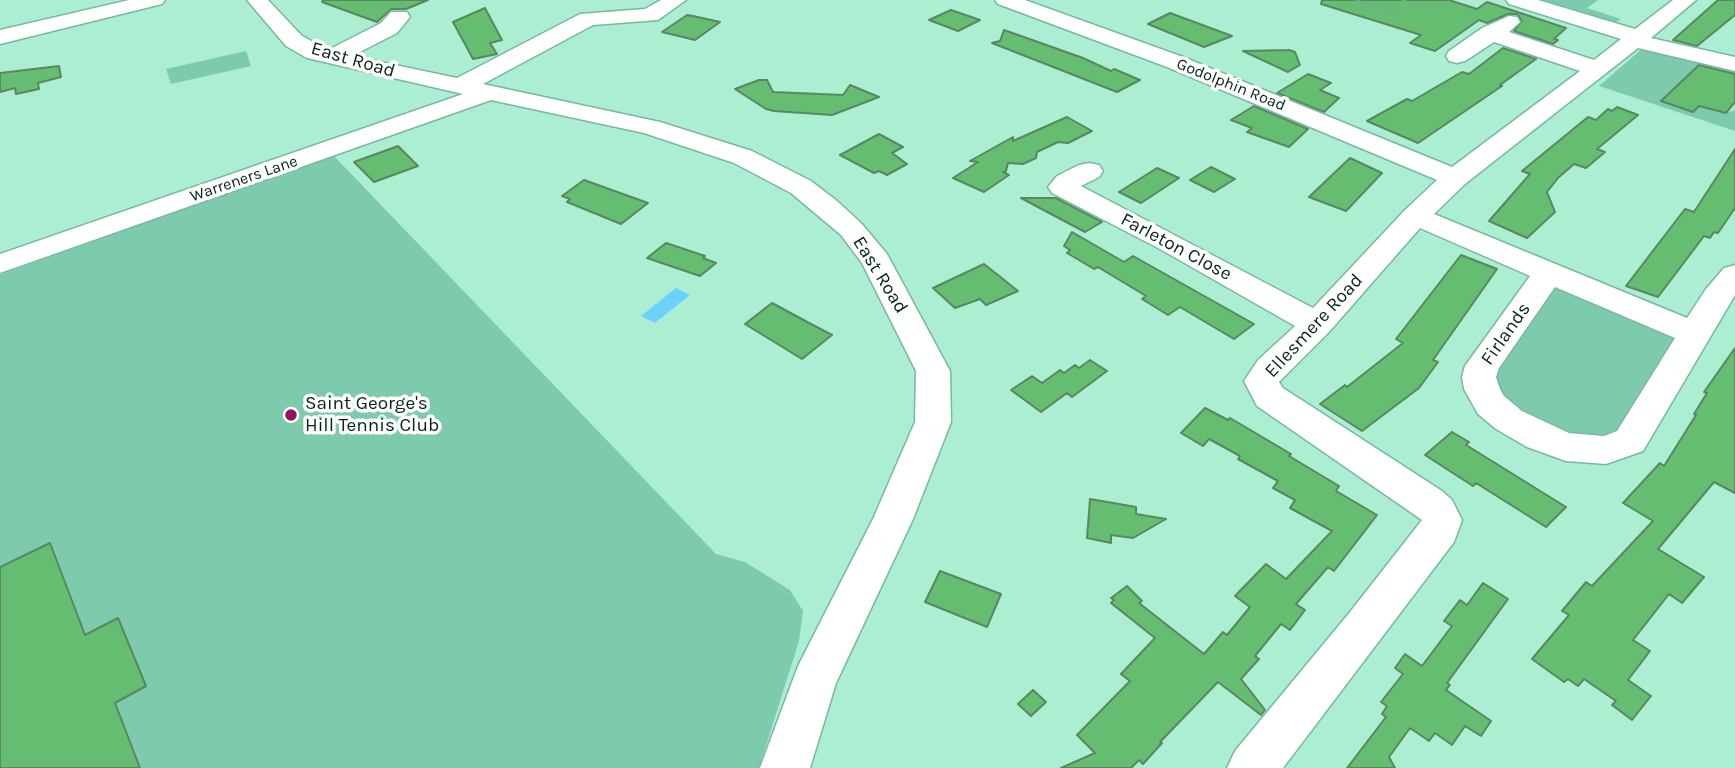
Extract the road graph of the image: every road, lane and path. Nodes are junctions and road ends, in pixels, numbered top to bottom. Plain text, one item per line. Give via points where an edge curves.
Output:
1 (257, 0) edge
2 (627, 0) edge
3 (676, 0) edge
4 (1005, 0) edge
5 (1356, 0) edge
6 (1403, 0) edge
7 (1686, 0) edge
8 (145, 1) edge
9 (1415, 4) dead end
10 (1514, 10) edge
11 (1402, 13) dead end
12 (399, 17) dead end
13 (594, 17) junction
14 (1490, 33) junction
15 (0, 37) edge
16 (1636, 39) junction
17 (1457, 55) dead end
18 (330, 58) junction
19 (1735, 64) edge
20 (1598, 69) junction
21 (473, 90) junction
22 (1088, 171) dead end
23 (1455, 178) junction
24 (1415, 216) junction
25 (0, 264) edge
26 (1549, 273) junction
27 (1735, 275) edge
28 (1317, 324) junction
29 (1695, 334) junction
30 (785, 768) edge
31 (1252, 768) edge

1 - 18 street, East Road via 294,41
2 - 13 street, Warreners Lane
3 - 13 street via 650,15
4 - 23 street, Godolphin Road via 1175,62
5 - 11 path
6 - 9 path
7 - 16 street, Ellesmere Road
8 - 15 street
10 - 14 street
10 - 16 street
12 - 18 street via 388,28
13 - 21 street, Warreners Lane via 554,34
14 - 17 street
14 - 20 street
16 - 19 street
16 - 20 street, Ellesmere Road
18 - 21 street, East Road
20 - 23 street, Ellesmere Road
21 - 25 street, Warreners Lane
21 - 30 street, East Road via 690,138 761,165 801,187 851,229 876,261 933,371 933,422 893,519 814,681
22 - 28 street, Farleton Close via 1062,187
23 - 24 street, Ellesmere Road
24 - 26 street
24 - 28 street, Ellesmere Road
26 - 29 street
26 - 29 street, Firlands via 1482,366 1479,377 1491,405 1540,437 1586,450 1606,450 1630,442
27 - 29 street, Firlands
28 - 31 street, Ellesmere Road via 1270,368 1261,381 1264,389 1428,502 1442,520 1440,530

